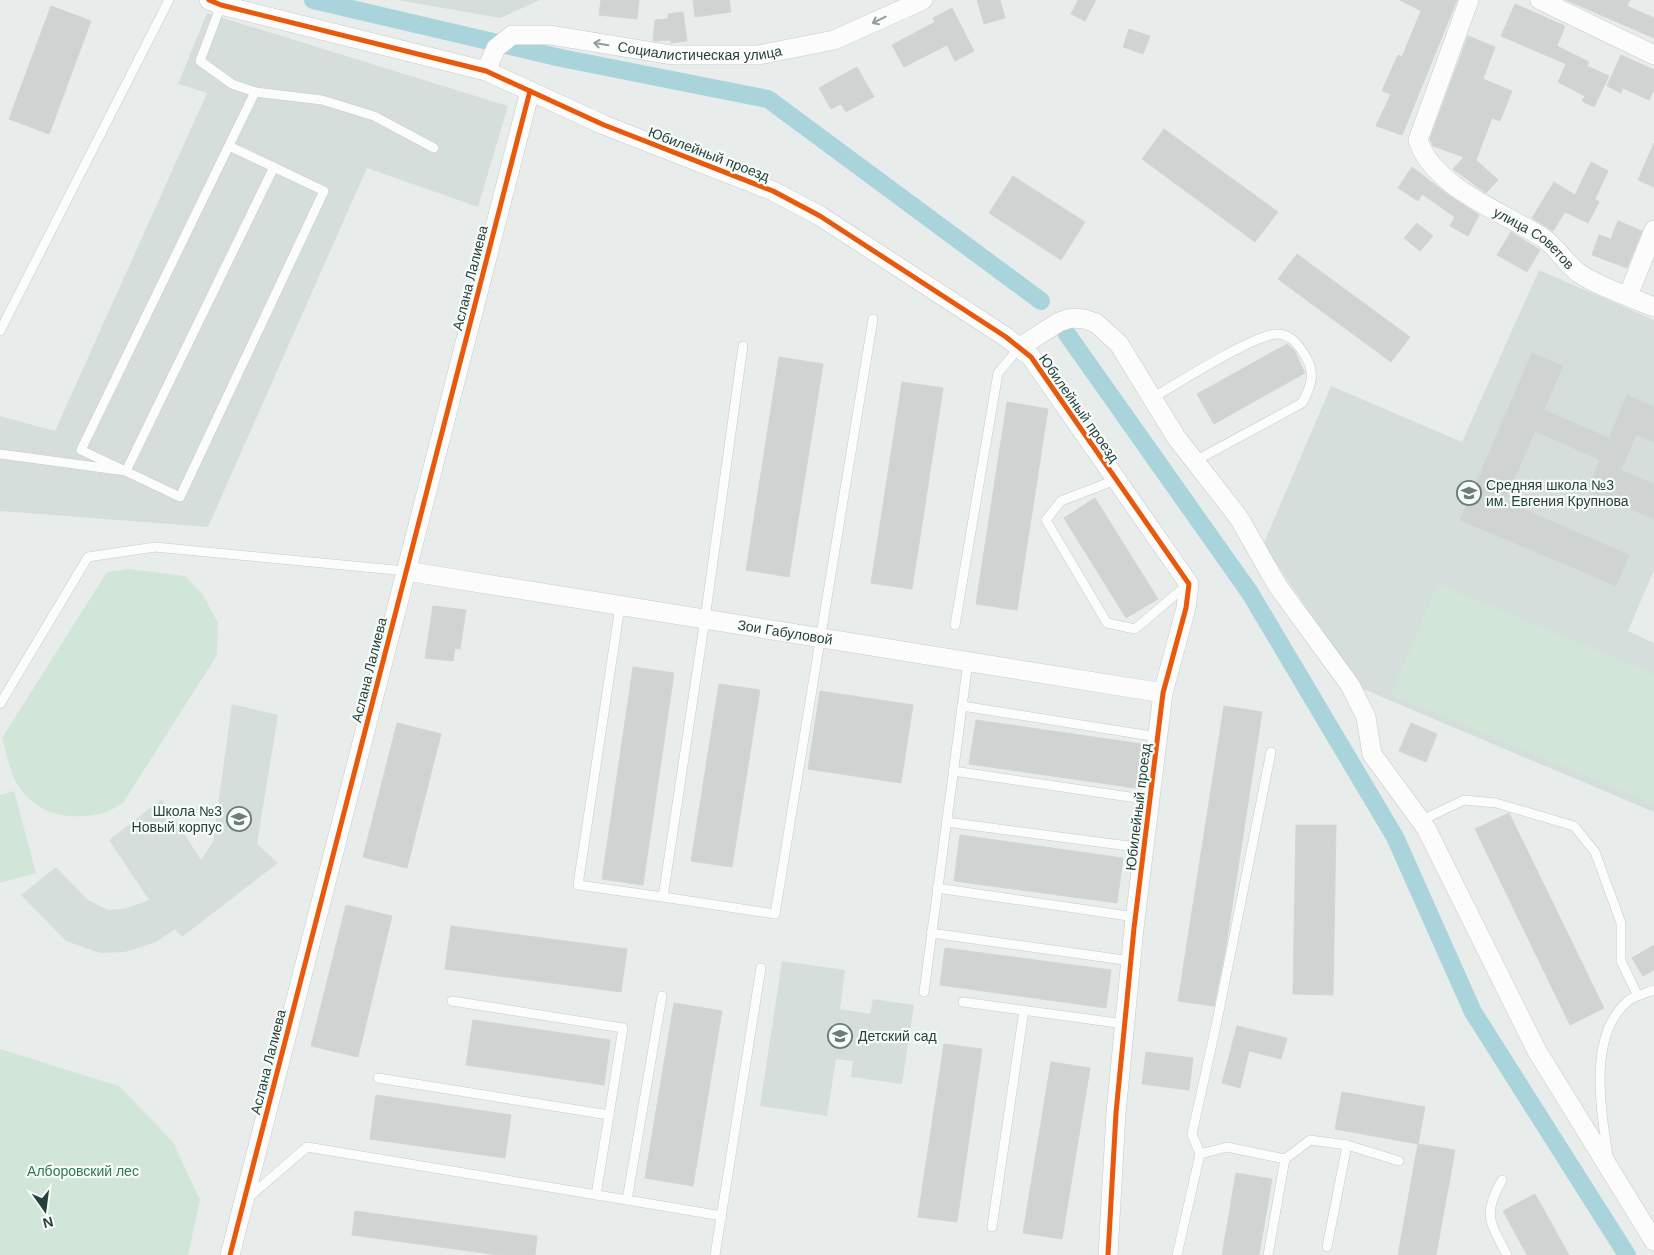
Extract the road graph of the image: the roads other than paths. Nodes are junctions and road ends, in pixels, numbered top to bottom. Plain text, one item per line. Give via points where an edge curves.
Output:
1 (170, 0) edge
2 (923, 0) edge
3 (1469, 0) edge
4 (1540, 0) edge
5 (215, 3) edge
6 (1654, 55) edge
7 (486, 71) junction
8 (530, 91) junction
9 (255, 92) junction
10 (229, 146) junction
11 (434, 148) dead end
12 (274, 167) junction
13 (1654, 230) edge
14 (1628, 296) junction
15 (1654, 307) edge
16 (873, 319) dead end
17 (0, 332) edge
18 (743, 346) dead end
19 (1020, 347) junction
20 (1153, 398) junction
21 (0, 454) edge
22 (1195, 461) junction
23 (126, 471) junction
24 (1115, 480) junction
25 (406, 571) junction
26 (1188, 584) junction
27 (620, 606) junction
28 (706, 619) junction
29 (955, 625) dead end
30 (822, 638) junction
31 (968, 662) junction
32 (1163, 693) junction
33 (0, 704) edge
34 (962, 706) junction
35 (1158, 737) junction
36 (1271, 752) dead end
37 (953, 771) junction
38 (1151, 800) junction
39 (1420, 821) junction
40 (946, 822) junction
41 (1144, 848) junction
42 (937, 888) junction
43 (663, 896) junction
44 (1135, 917) junction
45 (931, 933) junction
46 (1131, 961) junction
47 (761, 968) dead end
48 (1654, 990) edge
49 (924, 992) dead end
50 (662, 996) dead end
51 (1638, 996) junction
52 (452, 1001) dead end
53 (963, 1002) dead end
54 (1024, 1010) junction
55 (1124, 1024) junction
56 (378, 1078) dead end
57 (610, 1115) junction
58 (1347, 1145) junction
59 (1200, 1154) junction
60 (1285, 1159) junction
61 (1399, 1161) dead end
62 (1611, 1171) junction
63 (1502, 1180) dead end
64 (596, 1195) junction
65 (627, 1200) junction
66 (244, 1201) junction
67 (722, 1216) junction
68 (992, 1227) dead end
69 (1654, 1241) edge
70 (1327, 1247) dead end
71 (230, 1255) edge
72 (715, 1255) edge
73 (1108, 1255) edge
74 (1178, 1255) edge
75 (1268, 1255) edge
76 (1508, 1255) edge

1 - 17 lane
2 -> 7 street, Социалистическая улица via 834,40 758,55 672,55 550,35 512,35 496,48
3 - 14 street, улица Советов via 1418,140 1423,154 1458,189 1544,238 1581,274
4 - 6 street
5 - 7 street, Юбилейный проезд
5 - 9 lane via 200,61 232,84
7 - 8 street, Юбилейный проезд
8 - 19 street, Юбилейный проезд via 604,125 781,195 820,216
8 - 25 street, Аслана Лалиева
9 - 10 lane
9 - 11 lane via 322,100 374,116
10 - 12 lane
10 - 23 lane via 81,450
12 - 23 lane
12 - 23 lane via 324,191 180,497
13 - 14 street
14 - 15 street, улица Советов
16 - 30 lane
18 - 28 lane
19 - 20 street via 1065,320 1084,319 1096,323 1119,344
19 - 24 street, Юбилейный проезд via 1031,357
19 - 29 lane via 998,373
20 - 22 street
20 - 22 lane via 1258,338 1278,334 1295,340 1299,346 1313,372 1310,389 1302,403
21 - 23 lane
22 - 39 street via 1239,518 1276,585 1350,685 1366,717 1372,754
24 - 26 street, Юбилейный проезд
24 - 26 lane via 1061,501 1046,520 1107,623 1134,629
25 - 27 street, Зои Габуловой
25 - 33 lane via 155,547 88,557
25 - 66 street, Аслана Лалиева
26 - 32 street, Юбилейный проезд via 1186,608
27 - 28 street, Зои Габуловой
27 - 43 lane via 578,885
28 - 30 street, Зои Габуловой
28 - 43 lane
30 - 31 street, Зои Габуловой
30 - 43 lane via 776,914
31 - 32 street, Зои Габуловой
31 - 34 lane
32 - 35 street, Юбилейный проезд
34 - 35 lane
34 - 37 lane
35 - 38 street, Юбилейный проезд
36 - 59 lane via 1218,1021 1192,1134
37 - 38 lane
37 - 40 lane
38 - 41 street, Юбилейный проезд
39 - 51 lane via 1464,800 1496,803 1574,826 1598,861 1621,923 1621,961
39 - 62 street via 1537,1051
40 - 41 lane
40 - 42 lane
41 - 44 street, Юбилейный проезд
42 - 44 lane
42 - 45 lane
44 - 46 street, Юбилейный проезд
45 - 46 lane
45 - 49 lane
46 - 55 street, Юбилейный проезд
47 - 67 lane
48 - 51 lane
50 - 65 lane
51 - 62 lane via 1630,1000 1610,1023 1602,1054 1600,1106
52 - 57 lane via 623,1028
53 - 54 lane
54 - 55 lane
54 - 68 lane
55 - 73 street, Юбилейный проезд
56 - 57 lane
57 - 64 lane
58 - 60 lane via 1310,1140
58 - 61 lane
58 - 70 lane
59 - 60 lane via 1227,1147
59 - 74 lane
60 - 75 lane
62 - 69 street
63 - 76 lane via 1490,1201 1491,1224
64 - 65 lane
64 - 66 lane via 307,1147
65 - 67 lane
66 - 71 street, Аслана Лалиева
67 - 72 lane

